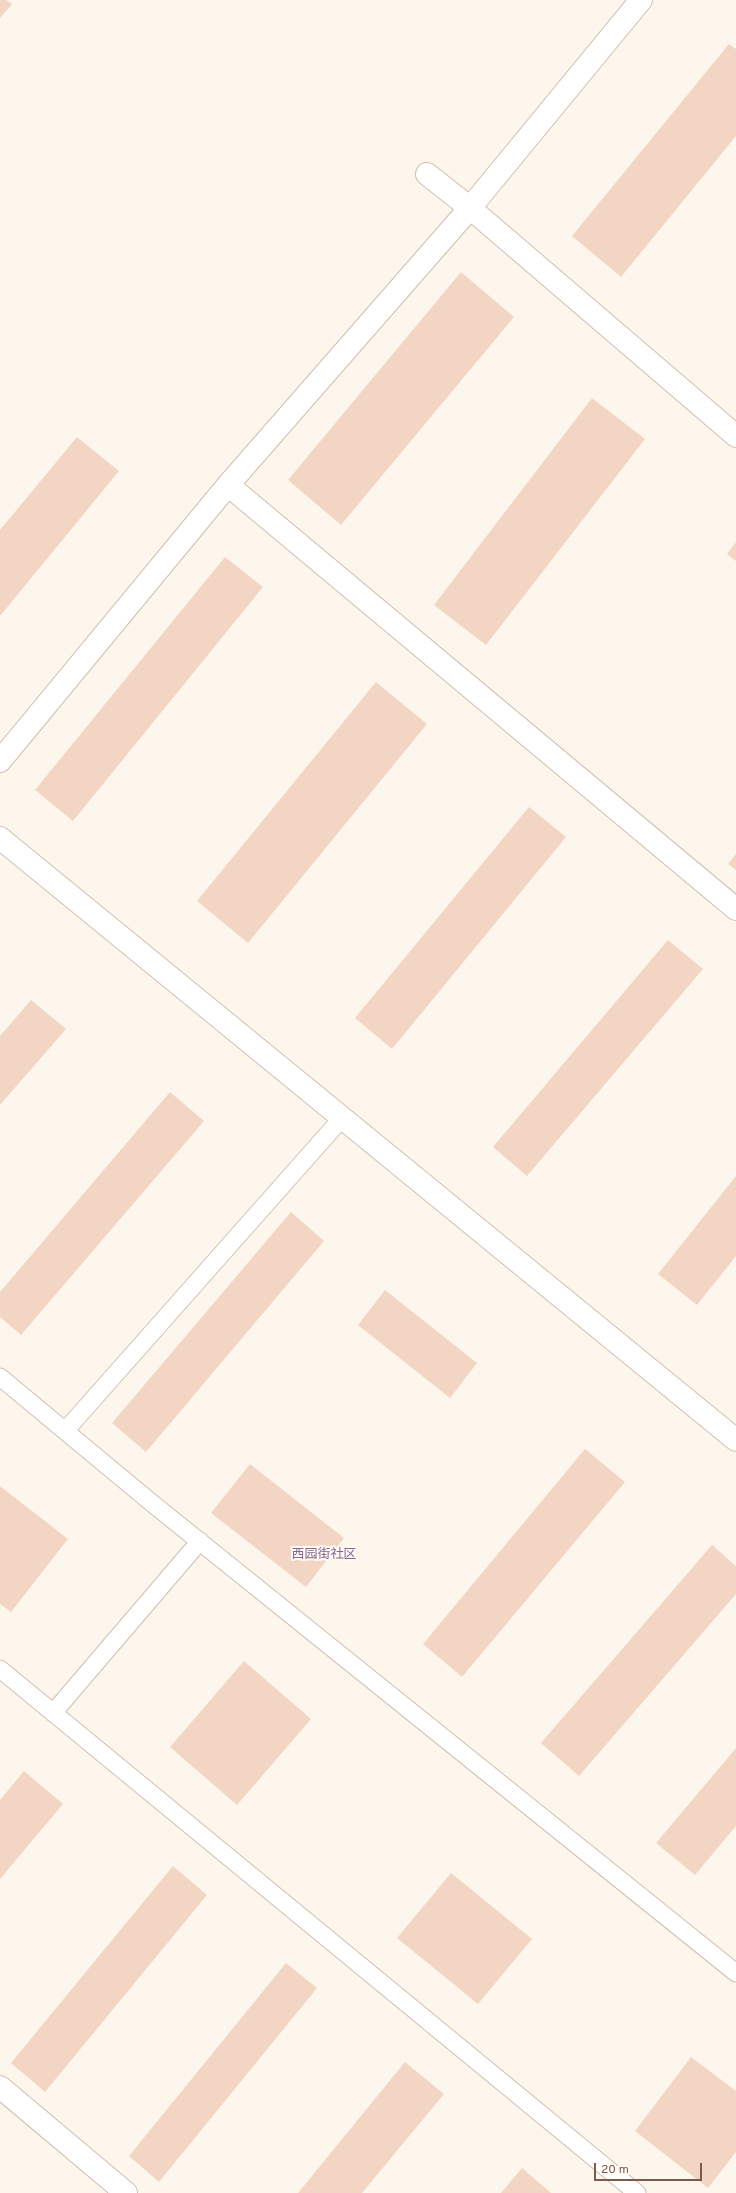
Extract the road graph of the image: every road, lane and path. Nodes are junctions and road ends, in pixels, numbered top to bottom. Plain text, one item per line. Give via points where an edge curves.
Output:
1 (641, 0) edge
2 (427, 174) dead end
3 (470, 208) junction
4 (736, 436) edge
5 (228, 485) junction
6 (0, 761) edge
7 (0, 838) edge
8 (736, 909) edge
9 (342, 1118) junction
10 (0, 1377) edge
11 (65, 1431) junction
12 (735, 1436) edge
13 (200, 1541) junction
14 (0, 1669) edge
15 (53, 1712) junction
16 (736, 1972) edge
17 (0, 2087) edge
18 (126, 2193) edge
19 (637, 2193) edge

1 - 3 street
2 - 3 street
3 - 4 street
3 - 5 street
5 - 6 street
5 - 8 street
7 - 9 street
9 - 11 lane
9 - 12 street
10 - 11 lane
11 - 13 lane
13 - 15 lane
13 - 16 lane
14 - 15 lane
15 - 19 lane
17 - 18 street

